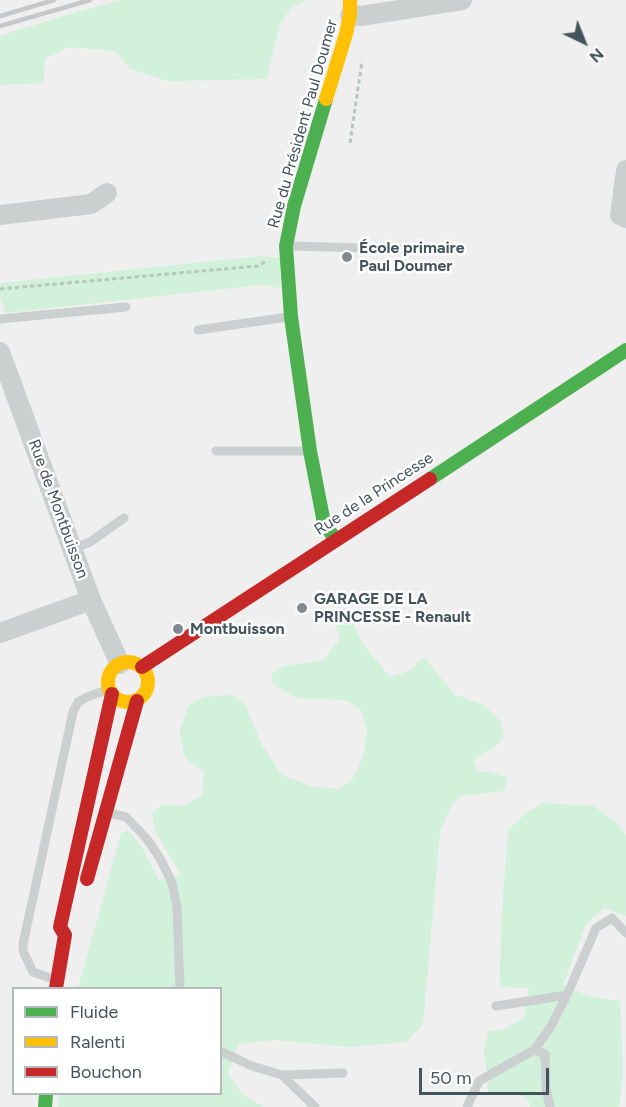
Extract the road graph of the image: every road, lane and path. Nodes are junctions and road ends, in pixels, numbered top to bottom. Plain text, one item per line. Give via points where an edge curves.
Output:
1 (462, 0) edge
2 (350, 8) edge
3 (364, 51) dead end
4 (350, 143) dead end
5 (626, 170) edge
6 (107, 193) dead end
7 (0, 215) edge
8 (626, 218) edge
9 (286, 246) junction
10 (404, 249) dead end
11 (0, 289) edge
12 (126, 307) dead end
13 (291, 317) junction
14 (0, 319) edge
15 (198, 330) dead end
16 (626, 350) edge
17 (0, 352) edge
18 (216, 451) dead end
19 (310, 451) junction
20 (124, 518) dead end
21 (335, 539) junction
22 (72, 549) junction
23 (91, 600) junction
24 (0, 633) edge
25 (120, 664) junction
26 (142, 667) junction
27 (110, 692) junction
28 (136, 701) junction
29 (95, 765) junction
30 (117, 771) junction
31 (106, 812) junction
32 (82, 896) dead end
33 (76, 917) dead end
34 (626, 933) edge
35 (64, 935) junction
36 (57, 984) edge
37 (180, 987) edge
38 (567, 995) junction
39 (496, 1006) dead end
40 (534, 1050) junction
41 (222, 1052) edge
42 (343, 1073) dead end
43 (282, 1075) junction
44 (315, 1107) edge
45 (467, 1107) edge
46 (550, 1107) edge

1 - 2 street via 361,16
2 - 9 street, Rue du Président Paul Doumer
3 - 4 path
5 - 8 street via 620,215
6 - 7 street via 91,204
9 - 10 lane
9 - 11 path via 258,266
9 - 13 street, Rue du Président Paul Doumer
12 - 14 lane
13 - 15 lane
13 - 19 street, Rue du Président Paul Doumer
16 - 21 street, Rue de la Princesse
17 - 22 street, Rue de Montbuisson
18 - 19 lane
19 - 21 street, Rue du Président Paul Doumer via 324,523
20 - 22 lane via 90,542
21 - 26 street, Rue de la Princesse
22 - 23 street, Rue de Montbuisson
23 - 24 street
23 - 25 street, Rue de Montbuisson
25 - 26 street via 131,662
25 - 27 street via 111,672
26 - 28 street via 148,685
27 - 28 street via 120,701
27 - 29 street
27 - 36 lane via 78,702 73,712 23,944 33,972
28 - 30 street
29 - 30 street
29 - 35 street via 60,927
30 - 31 street
31 - 32 street
31 - 37 lane via 126,817 147,838 172,883 177,908
33 - 35 street via 73,928
34 - 38 lane via 612,918 596,928
35 - 36 street
38 - 39 lane
38 - 40 lane
40 - 45 lane via 478,1081
40 - 46 lane via 544,1054
41 - 43 lane
42 - 43 lane
43 - 44 lane

